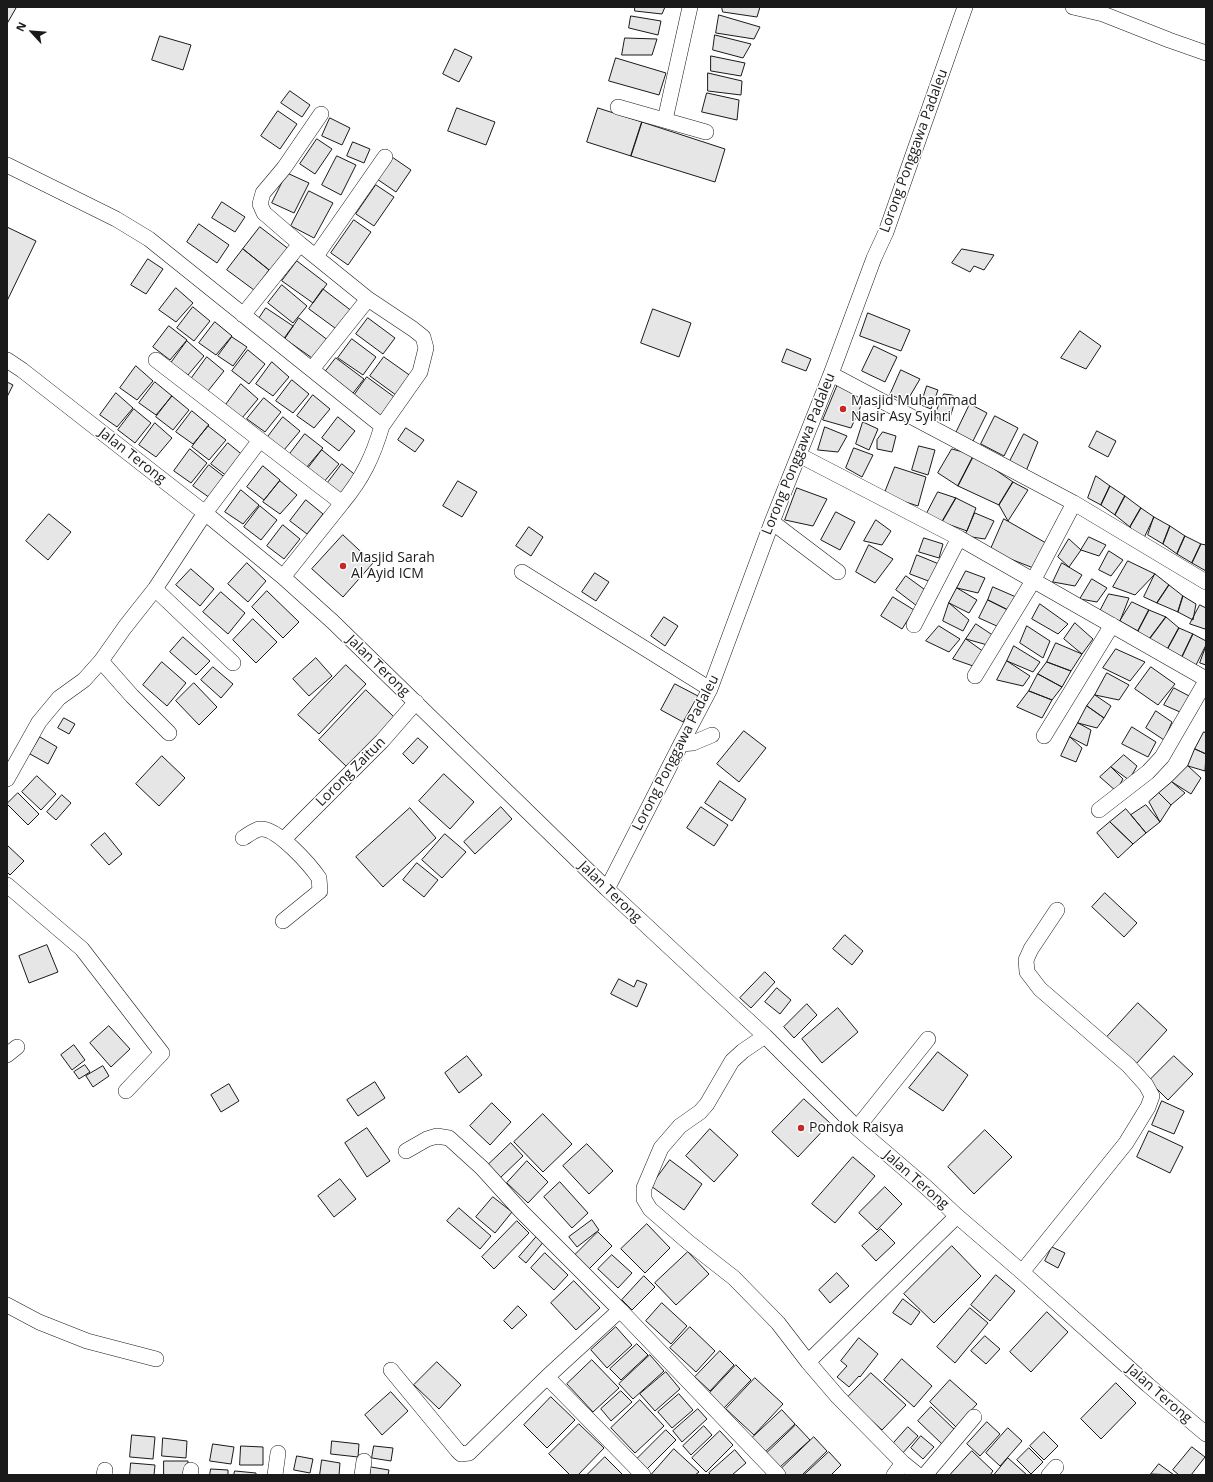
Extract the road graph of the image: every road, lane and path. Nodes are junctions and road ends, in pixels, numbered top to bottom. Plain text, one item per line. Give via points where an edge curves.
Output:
1 (690, 7) edge
2 (965, 7) edge
3 (1073, 7) edge
4 (1206, 53) edge
5 (618, 107) dead end
6 (321, 114) dead end
7 (665, 120) junction
8 (706, 132) dead end
9 (385, 157) dead end
10 (7, 165) edge
11 (300, 244) junction
12 (316, 256) junction
13 (368, 299) junction
14 (243, 315) junction
15 (7, 360) edge
16 (156, 360) dead end
17 (312, 369) junction
18 (831, 374) junction
19 (382, 426) junction
20 (260, 440) junction
21 (799, 455) junction
22 (342, 503) junction
23 (1074, 503) junction
24 (205, 513) junction
25 (772, 522) junction
26 (959, 538) junction
27 (522, 572) dead end
28 (838, 572) dead end
29 (283, 577) junction
30 (1033, 582) junction
31 (1206, 582) edge
32 (155, 589) junction
33 (914, 625) dead end
34 (1112, 625) junction
35 (101, 661) junction
36 (233, 663) dead end
37 (975, 676) dead end
38 (1206, 680) edge
39 (710, 690) junction
40 (416, 702) junction
41 (169, 733) dead end
42 (712, 736) dead end
43 (1044, 736) dead end
44 (681, 744) junction
45 (7, 779) edge
46 (1099, 810) dead end
47 (243, 838) dead end
48 (284, 839) junction
49 (7, 885) edge
50 (607, 889) junction
51 (1057, 910) dead end
52 (283, 921) dead end
53 (765, 1036) junction
54 (928, 1039) dead end
55 (126, 1091) dead end
56 (857, 1128) junction
57 (406, 1151) dead end
58 (957, 1216) junction
59 (1022, 1272) junction
60 (7, 1305) edge
61 (620, 1310) junction
62 (156, 1359) dead end
63 (808, 1362) junction
64 (391, 1370) dead end
65 (547, 1377) junction
66 (974, 1417) dead end
67 (1206, 1434) edge
68 (278, 1453) dead end
69 (903, 1463) junction
70 (275, 1475) edge
71 (643, 1475) edge
72 (778, 1475) edge
73 (894, 1475) edge
74 (918, 1475) edge
75 (925, 1475) edge

1 - 7 street
2 - 18 street, Lorong Ponggawa Padaleu via 886,232
3 - 4 street via 1104,14
5 - 7 street
6 - 11 street via 284,168 263,193 260,204 264,213
7 - 8 street
9 - 12 street
10 - 14 street via 135,230
11 - 12 street
11 - 14 street
12 - 13 street
13 - 17 street
13 - 19 street via 413,329 423,338 426,348 420,372
14 - 17 street
15 - 24 street, Jalan Terong
16 - 20 street
17 - 19 street
18 - 21 street, Lorong Ponggawa Padaleu
18 - 23 street
19 - 22 street via 367,468
20 - 22 street
20 - 24 street
21 - 25 street, Lorong Ponggawa Padaleu
21 - 26 street
22 - 29 street
23 - 30 street
23 - 31 street
24 - 29 street, Jalan Terong
24 - 32 street
25 - 28 street
25 - 39 street, Lorong Ponggawa Padaleu
26 - 30 street
26 - 33 street
27 - 39 street
29 - 40 street, Jalan Terong
30 - 34 street
30 - 37 street
32 - 35 street
32 - 36 street
34 - 38 street
34 - 43 street
35 - 41 street
35 - 45 street via 84,680 59,698 39,722
38 - 46 street via 1162,757 1148,772
39 - 44 street, Lorong Ponggawa Padaleu
40 - 48 street, Lorong Zaitun via 382,741
40 - 50 street, Jalan Terong
42 - 44 street via 694,743
44 - 50 street, Lorong Ponggawa Padaleu
47 - 48 street via 259,829
48 - 52 street via 317,875 320,891
49 - 55 street via 82,949 162,1054
50 - 53 street, Jalan Terong
51 - 59 street via 1031,948 1026,960 1027,972 1040,989 1128,1064 1146,1084 1152,1096 1126,1144
53 - 56 street, Jalan Terong
53 - 63 street via 732,1061 707,1104 680,1126 662,1148 644,1188 644,1199 650,1209 677,1233 734,1278 778,1323
54 - 56 street
56 - 58 street, Jalan Terong
57 - 61 street via 437,1136 449,1138 482,1168
58 - 59 street, Jalan Terong
58 - 63 street
59 - 67 street, Jalan Terong
60 - 62 street via 39,1322 87,1341
61 - 65 street
61 - 72 street
63 - 69 street via 838,1397
64 - 65 street via 461,1454 469,1454
65 - 71 street
66 - 75 street
68 - 70 street
69 - 73 street
69 - 74 street

